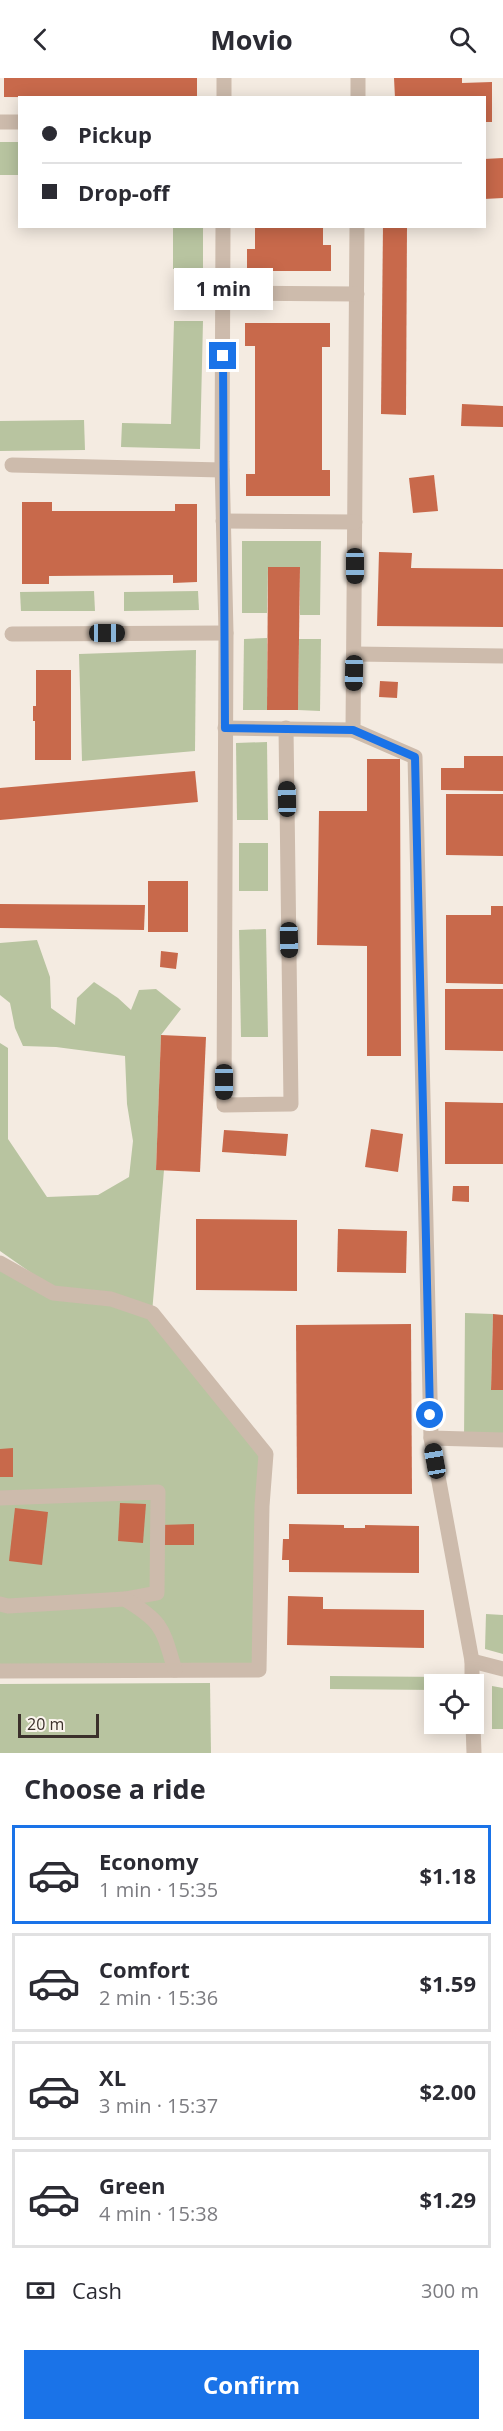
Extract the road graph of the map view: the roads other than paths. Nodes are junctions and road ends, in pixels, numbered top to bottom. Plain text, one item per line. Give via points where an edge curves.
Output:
1 (224, 78) edge
2 (358, 78) edge
3 (224, 96) edge
4 (358, 96) edge
5 (0, 122) edge
6 (18, 122) edge
7 (223, 228) edge
8 (357, 228) edge
9 (223, 293) junction
10 (357, 294) junction
11 (12, 465) dead end
12 (222, 470) junction
13 (223, 521) junction
14 (355, 522) junction
15 (226, 633) junction
16 (12, 634) dead end
17 (354, 654) junction
18 (503, 656) edge
19 (225, 728) junction
20 (286, 728) junction
21 (353, 730) junction
22 (0, 1263) edge
23 (431, 1438) junction
24 (503, 1440) edge
25 (0, 1498) edge
26 (125, 1599) junction
27 (0, 1604) edge
28 (471, 1661) junction
29 (503, 1669) edge
30 (175, 1670) junction
31 (0, 1671) edge
32 (472, 1674) edge
33 (473, 1734) edge
34 (474, 1753) edge

1 - 3 lane
2 - 4 lane
5 - 6 lane
7 - 9 lane
8 - 10 lane
9 - 10 lane
9 - 12 lane
10 - 14 lane
11 - 12 lane
12 - 13 lane
13 - 14 lane
13 - 15 lane
14 - 17 lane
15 - 16 lane
15 - 19 lane
17 - 18 lane
17 - 21 lane
19 - 20 lane
19 - 20 lane via 224,1105 291,1104
20 - 21 lane
21 - 23 lane via 415,757
22 - 30 lane via 53,1293 111,1299 152,1313 266,1454 259,1670
23 - 24 lane
23 - 28 lane
25 - 26 lane via 158,1492 157,1593
26 - 27 lane
26 - 30 lane via 161,1626
28 - 29 lane
28 - 32 lane
30 - 31 lane
33 - 34 lane

